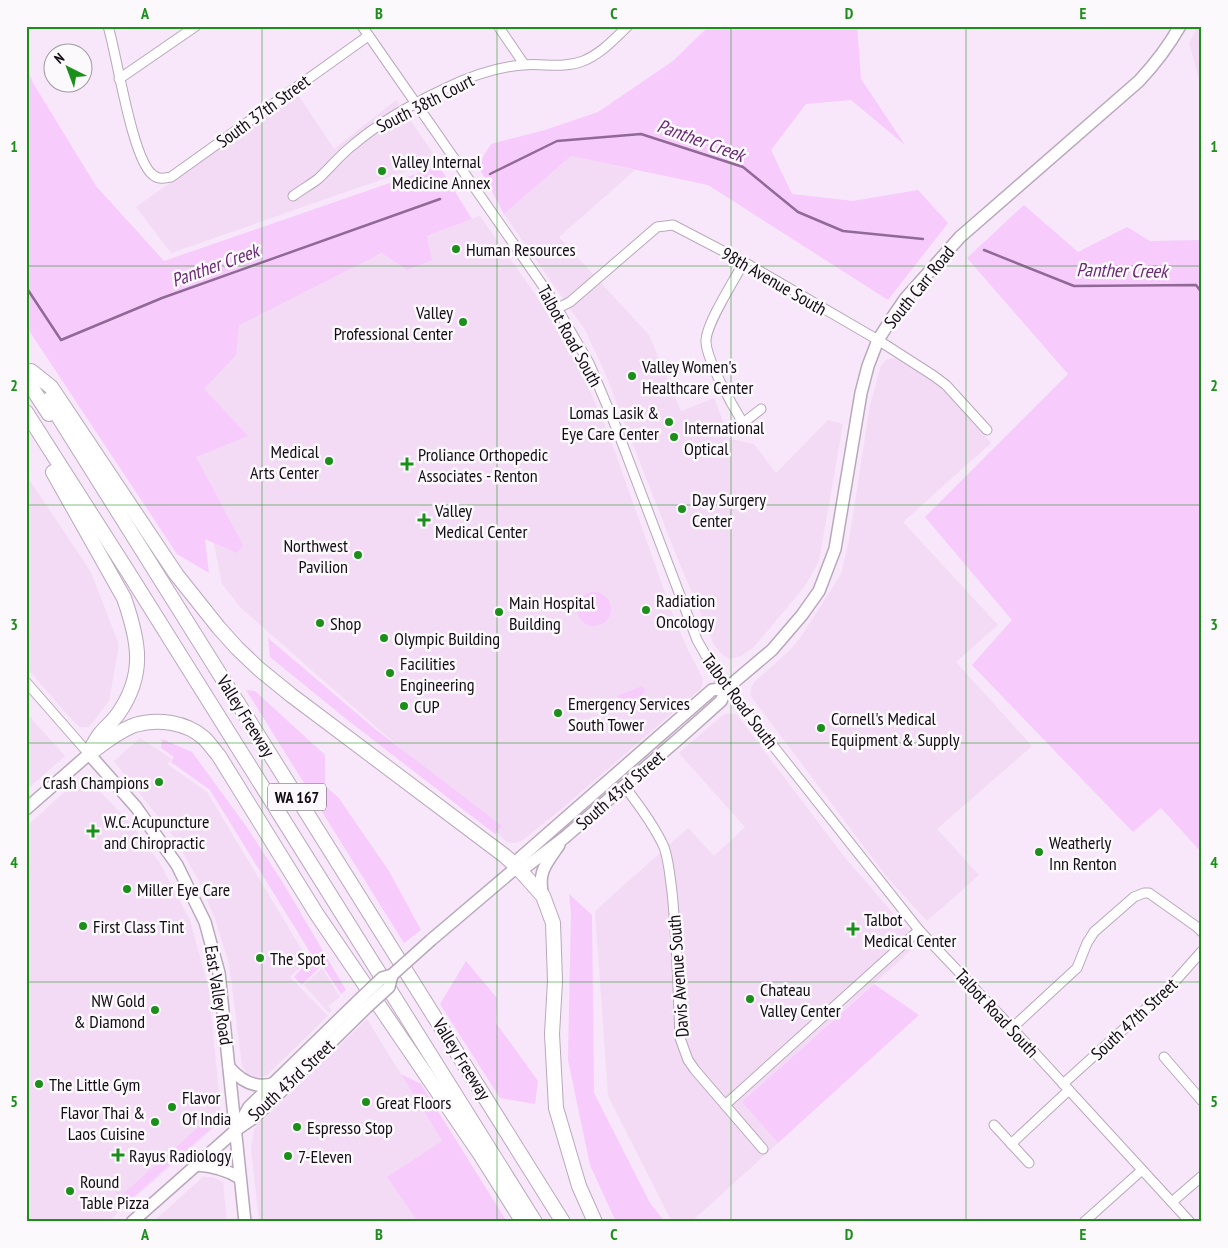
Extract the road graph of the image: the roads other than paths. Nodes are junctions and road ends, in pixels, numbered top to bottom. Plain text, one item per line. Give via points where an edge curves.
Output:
1 (108, 26) edge
2 (196, 26) edge
3 (362, 26) edge
4 (498, 26) edge
5 (628, 26) edge
6 (1180, 26) edge
7 (368, 36) junction
8 (524, 64) junction
9 (119, 79) junction
10 (415, 104) junction
11 (293, 196) dead end
12 (744, 262) junction
13 (558, 308) junction
14 (878, 340) junction
15 (28, 371) edge
16 (761, 409) dead end
17 (26, 412) edge
18 (26, 428) edge
19 (987, 430) dead end
20 (26, 682) edge
21 (727, 688) junction
22 (89, 754) junction
23 (624, 786) junction
24 (26, 809) edge
25 (564, 838) junction
26 (517, 867) junction
27 (543, 896) junction
28 (919, 930) junction
29 (1202, 932) edge
30 (1202, 951) edge
31 (363, 1004) junction
32 (1012, 1028) junction
33 (1164, 1057) dead end
34 (229, 1067) junction
35 (276, 1082) junction
36 (1066, 1087) junction
37 (1201, 1097) edge
38 (725, 1105) junction
39 (994, 1125) dead end
40 (236, 1130) junction
41 (1011, 1144) junction
42 (763, 1149) dead end
43 (1029, 1163) dead end
44 (196, 1165) junction
45 (1142, 1170) junction
46 (1202, 1176) edge
47 (240, 1178) junction
48 (1172, 1202) junction
49 (132, 1222) edge
50 (245, 1222) edge
51 (523, 1222) edge
52 (535, 1222) edge
53 (555, 1222) edge
54 (563, 1222) edge
55 (595, 1222) edge
56 (1084, 1222) edge
57 (1190, 1222) edge

1 - 9 street
2 - 9 street
3 - 7 street, Talbot Road South
4 - 8 street
5 - 8 street, South 38th Court via 606,46 582,61 550,66
6 - 14 main road, South Carr Road via 1158,61 1139,82 960,237 905,299
7 - 9 street, South 37th Street via 171,177 162,179 154,176 142,162
7 - 10 street, Talbot Road South
8 - 10 street, South 38th Court via 470,77
10 - 11 street, South 38th Court via 378,125 317,180
10 - 13 street, Talbot Road South
12 - 13 street, 98th Avenue South via 668,224 657,228 570,302
12 - 14 street, 98th Avenue South
12 - 16 street via 708,328 706,341 708,354 743,423
13 - 21 street, Talbot Road South via 596,378 696,640
14 - 19 street, 98th Avenue South via 946,385
14 - 21 main road, South Carr Road via 861,393 835,549 819,591 785,636
15 - 26 highway via 51,387 176,574 237,648 292,695
15 - 53 highway
15 - 54 highway, Valley Freeway / WA 167
17 - 52 highway, Valley Freeway / WA 167
18 - 22 highway via 68,494 124,598 138,646 130,694
20 - 22 street, East Valley Road
21 - 23 main road, South 43rd Street via 721,702
21 - 26 main road, South 43rd Street via 712,690 520,858
21 - 28 street, Talbot Road South
22 - 24 main road
22 - 34 main road, East Valley Road via 136,807 178,865 197,902 219,973
22 - 51 highway via 133,726 144,723 172,723 203,737 219,756 316,912
23 - 25 main road, South 43rd Street
23 - 38 street, Davis Avenue South via 657,833 668,863 683,1049 695,1070
25 - 26 main road, South 43rd Street via 527,866
25 - 27 main road via 544,868 540,883
26 - 27 highway
26 - 31 main road, South 43rd Street, bridge via 392,975 382,978
27 - 55 highway via 555,932 552,1034 556,1108 579,1186
28 - 32 street, Talbot Road South
28 - 38 street
29 - 32 street via 1149,893 1134,897 1094,932 1078,968
30 - 36 street, South 47th Street via 1170,987
31 - 35 main road, South 43rd Street
31 - 40 main road, South 43rd Street via 255,1117
32 - 36 street, Talbot Road South
33 - 37 street
34 - 35 main road via 247,1082 262,1085
34 - 40 main road, East Valley Road
35 - 40 main road, South 43rd Street via 249,1107
36 - 41 street, South 47th Street
36 - 45 street, Talbot Road South
38 - 42 street, Davis Avenue South
39 - 41 street
40 - 44 main road
40 - 47 main road, East Valley Road
41 - 43 street
44 - 47 main road via 213,1167
44 - 49 main road
45 - 48 street, Talbot Road South
45 - 56 street
46 - 48 street
47 - 50 main road, East Valley Road
48 - 57 street, Talbot Road South

